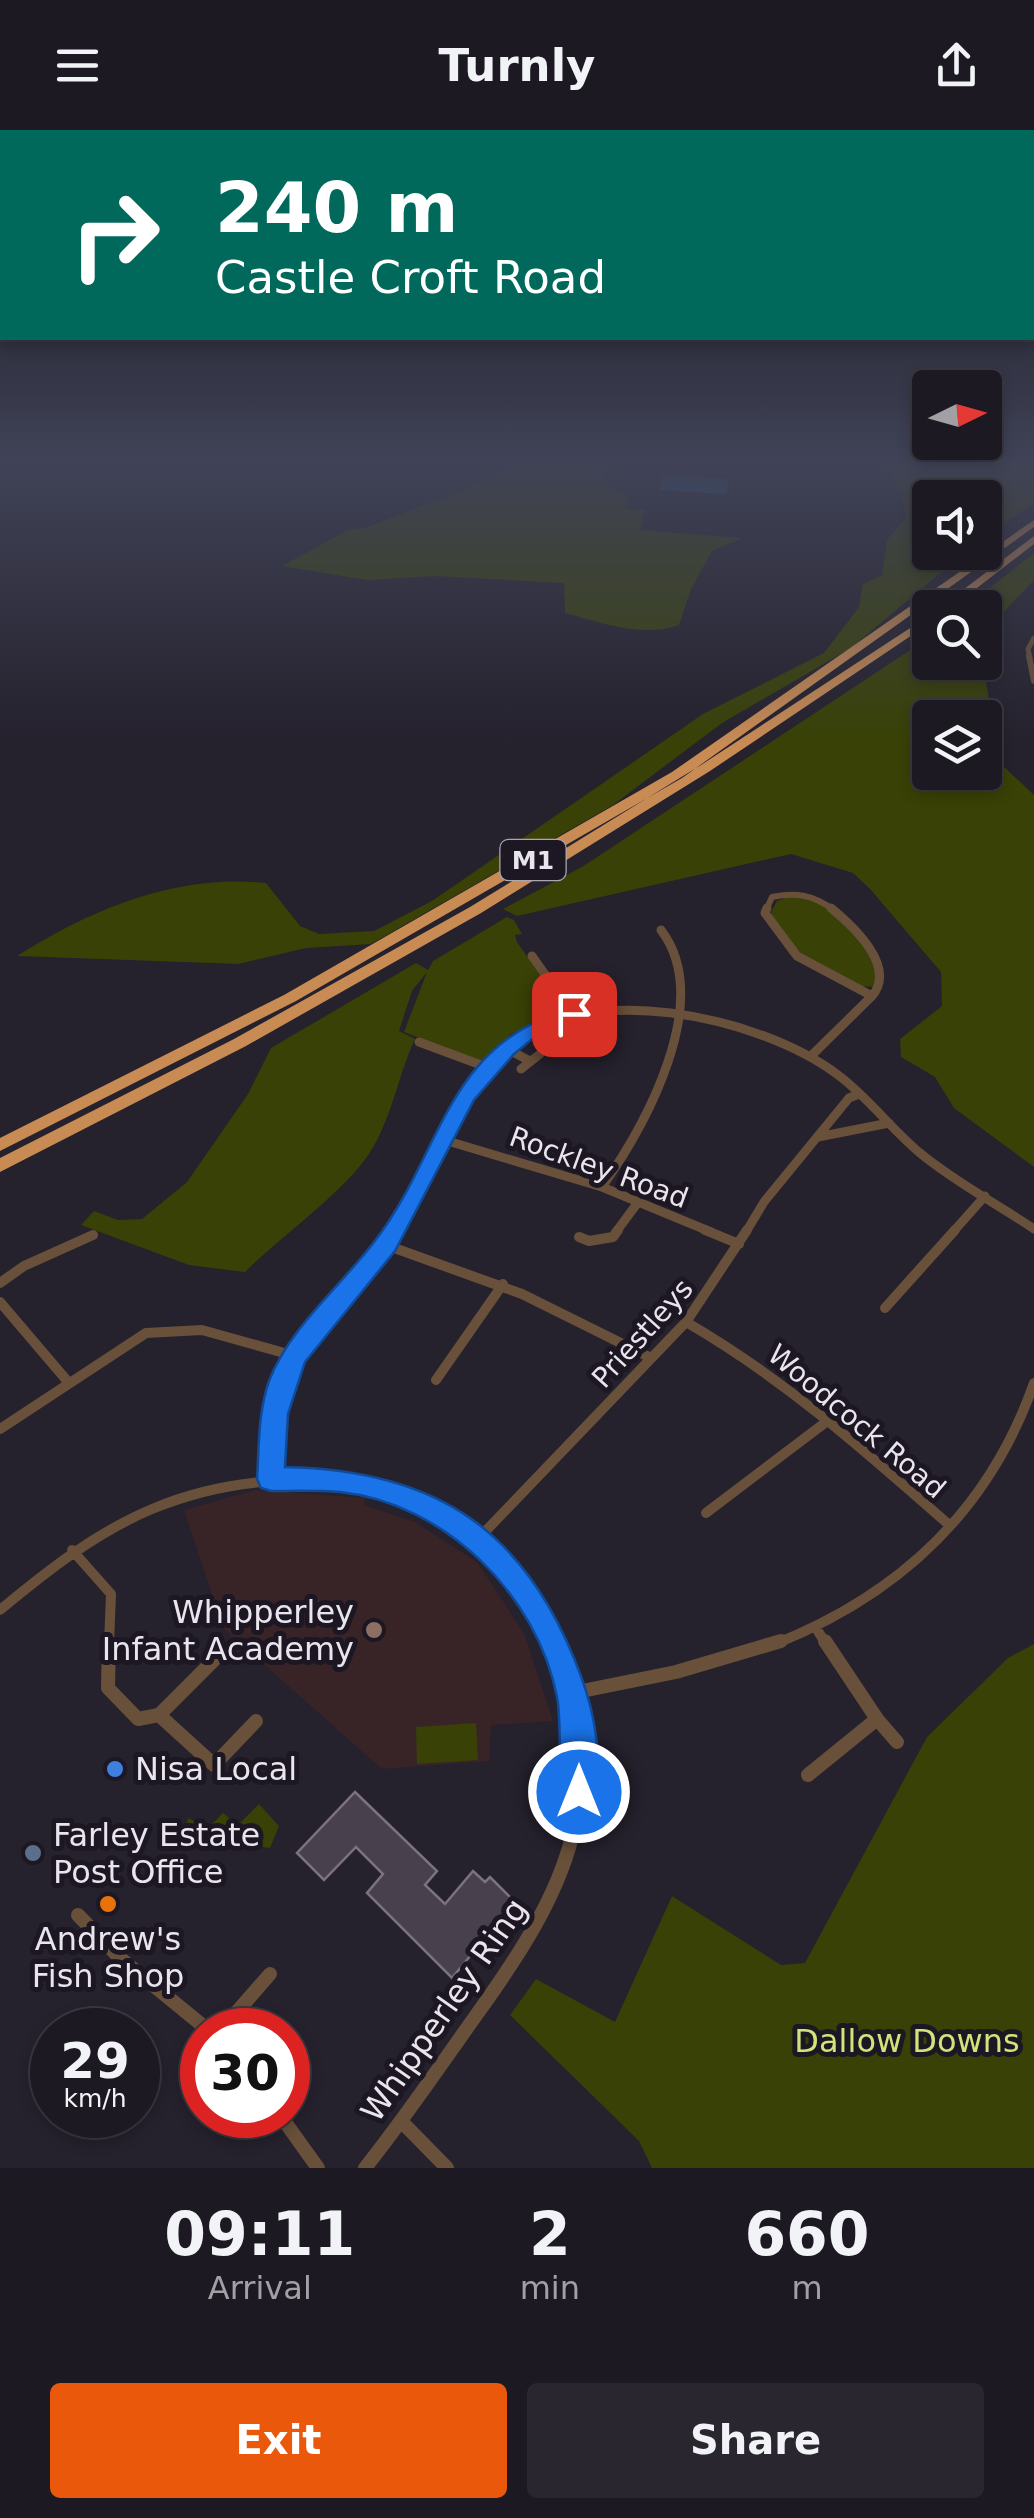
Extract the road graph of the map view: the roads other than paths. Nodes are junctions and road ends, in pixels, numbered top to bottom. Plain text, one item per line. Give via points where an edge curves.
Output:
1 (989, 555) edge
2 (1012, 555) edge
3 (967, 590) edge
4 (912, 631) edge
5 (1034, 638) edge
6 (1033, 668) edge
7 (1034, 681) edge
8 (662, 930) dead end
9 (532, 956) dead end
10 (872, 996) junction
11 (676, 1013) junction
12 (574, 1014) junction
13 (419, 1042) dead end
14 (507, 1049) junction
15 (540, 1054) dead end
16 (810, 1058) junction
17 (530, 1060) junction
18 (489, 1068) junction
19 (521, 1069) dead end
20 (859, 1094) junction
21 (889, 1123) junction
22 (815, 1138) junction
23 (441, 1139) junction
24 (0, 1145) edge
25 (0, 1166) edge
26 (602, 1187) junction
27 (985, 1196) junction
28 (639, 1201) junction
29 (1034, 1229) edge
30 (93, 1235) dead end
31 (578, 1237) dead end
32 (739, 1244) junction
33 (386, 1245) junction
34 (0, 1283) edge
35 (502, 1284) junction
36 (0, 1302) edge
37 (885, 1308) dead end
38 (686, 1322) junction
39 (295, 1356) junction
40 (651, 1358) junction
41 (436, 1380) dead end
42 (69, 1383) junction
43 (1034, 1383) edge
44 (830, 1419) junction
45 (0, 1429) edge
46 (271, 1479) junction
47 (706, 1513) dead end
48 (948, 1524) junction
49 (478, 1538) junction
50 (72, 1550) junction
51 (0, 1610) edge
52 (816, 1628) junction
53 (224, 1650) dead end
54 (572, 1694) junction
55 (159, 1715) junction
56 (878, 1719) junction
57 (256, 1722) dead end
58 (896, 1742) dead end
59 (808, 1775) dead end
60 (78, 1915) dead end
61 (270, 1974) dead end
62 (181, 2008) edge
63 (241, 2008) edge
64 (402, 2122) junction
65 (296, 2138) edge
66 (318, 2168) edge
67 (365, 2168) edge
68 (447, 2168) edge

1 - 24 highway, M1 via 677,775 290,998
2 - 3 highway
4 - 25 highway, M1 via 773,728 487,904
5 - 6 street via 1028,649
6 - 7 street
8 - 11 street via 681,980
9 - 12 street
10 - 10 street via 882,986 880,964 825,900 798,892 765,904 797,956
10 - 16 street
11 - 12 street
11 - 16 street via 728,1025
11 - 26 street via 655,1100
12 - 14 street
13 - 18 street
14 - 17 street
14 - 18 street
15 - 17 street
16 - 20 street
17 - 19 street
18 - 23 street
20 - 21 street
20 - 22 street, Priestleys
21 - 22 street
21 - 27 street
22 - 32 street, Priestleys
23 - 26 street, Rockley Road
23 - 33 street
26 - 28 street, Rockley Road
27 - 29 street
27 - 37 street
28 - 31 street via 612,1237
28 - 32 street, Rockley Road
30 - 34 street
32 - 38 street, Priestleys
33 - 35 street
33 - 39 street
35 - 40 street via 578,1316
35 - 41 street
36 - 42 street
38 - 40 street, Priestleys
38 - 44 street, Woodcock Road
39 - 42 street via 193,1326 168,1326
39 - 46 street via 275,1414
40 - 49 street, Priestleys
42 - 45 street
43 - 48 street via 1000,1463 966,1512
44 - 47 street
44 - 48 street, Woodcock Road
46 - 49 street, Whipperley Ring via 343,1480 420,1502
46 - 50 street, Whipperley Ring via 136,1514
48 - 52 street via 900,1575
49 - 54 street, Whipperley Ring via 518,1579
50 - 51 street, Whipperley Ring
50 - 55 street via 111,1594 108,1688 138,1719
52 - 54 street via 689,1672
52 - 56 street
53 - 55 street
54 - 64 street, Whipperley Ring via 579,1792 554,1898 531,1945
55 - 57 street via 214,1764
56 - 58 street
56 - 59 street
60 - 62 street
61 - 63 street
64 - 67 street, Whipperley Ring
64 - 68 street
65 - 66 street

